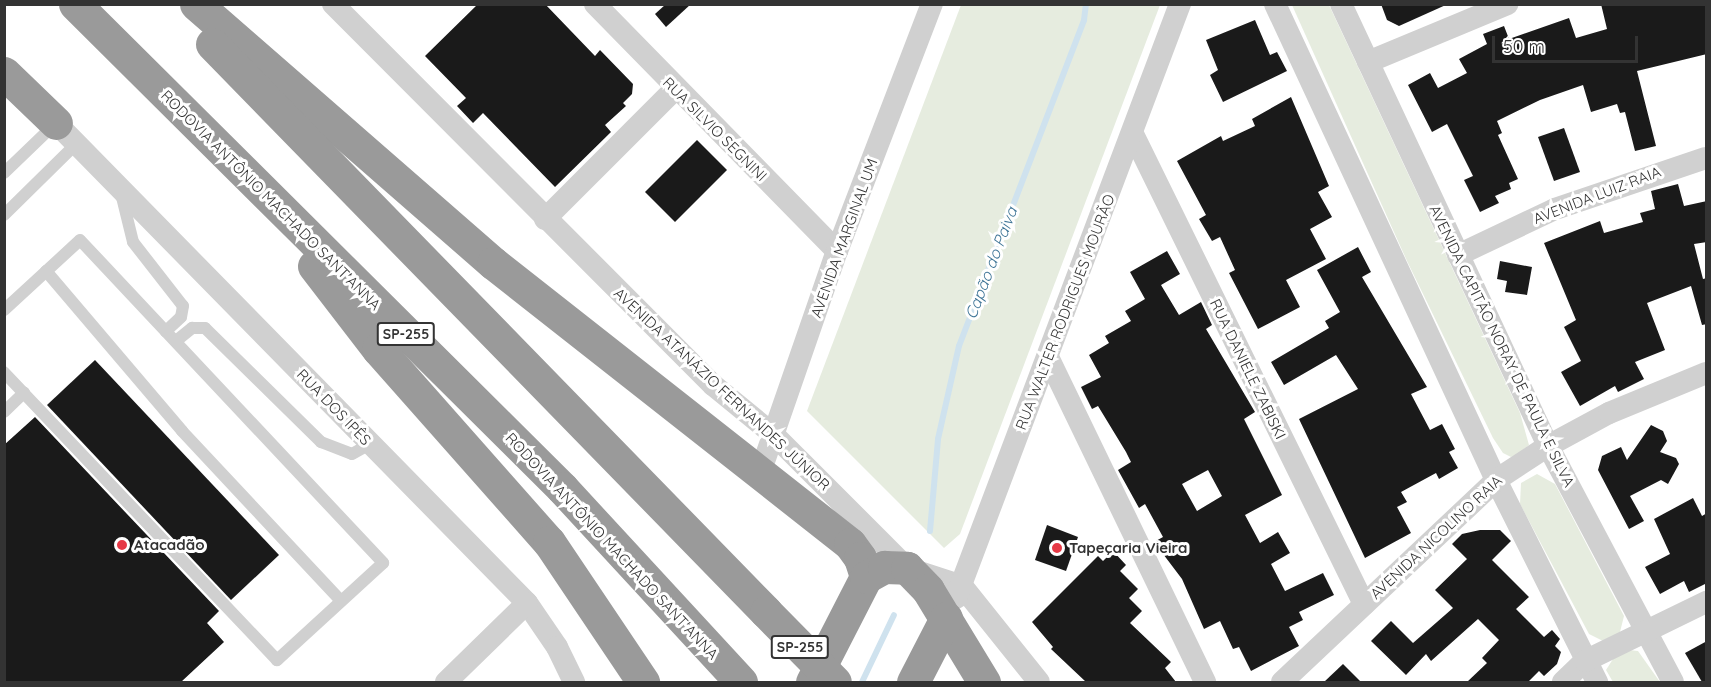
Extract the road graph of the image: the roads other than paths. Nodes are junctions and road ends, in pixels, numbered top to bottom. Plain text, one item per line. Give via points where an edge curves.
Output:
1 (173, 4) edge
2 (196, 4) edge
3 (333, 4) edge
4 (596, 4) edge
5 (932, 4) edge
6 (1180, 4) edge
7 (1275, 4) edge
8 (1341, 4) edge
9 (1507, 4) edge
10 (75, 5) edge
11 (1368, 62) junction
12 (4, 73) edge
13 (675, 89) junction
14 (67, 133) junction
15 (1132, 134) junction
16 (1707, 158) edge
17 (4, 173) edge
18 (119, 183) junction
19 (4, 215) edge
20 (545, 219) junction
21 (837, 251) junction
22 (1458, 255) junction
23 (46, 271) junction
24 (4, 310) edge
25 (166, 331) junction
26 (176, 341) junction
27 (1048, 357) junction
28 (4, 372) edge
29 (1707, 373) edge
30 (24, 393) junction
31 (4, 412) edge
32 (774, 435) junction
33 (370, 444) junction
34 (1548, 446) junction
35 (760, 473) junction
36 (1496, 480) junction
37 (907, 567) junction
38 (866, 577) junction
39 (962, 586) junction
40 (340, 600) junction
41 (1707, 602) edge
42 (526, 603) junction
43 (1364, 604) junction
44 (946, 618) junction
45 (1644, 631) junction
46 (1585, 661) junction
47 (735, 677) edge
48 (446, 682) edge
49 (574, 682) edge
50 (643, 682) edge
51 (812, 682) edge
52 (835, 682) edge
53 (913, 682) edge
54 (984, 682) edge
55 (1039, 682) edge
56 (1205, 682) edge
57 (1282, 682) edge
58 (1563, 682) edge
59 (1597, 682) edge
60 (1672, 682) edge

1 - 52 highway, SP-255, bridge
2 - 35 highway via 493,263
3 - 20 street, AVENIDA ATANÁZIO FERNANDES JÚNIOR
4 - 13 street, RUA SILVIO SEGNINI
5 - 21 street, AVENIDA MARGINAL UM
6 - 15 street, RUA WALTER RODRIGUES MOURÃO
7 - 36 street
8 - 11 street, AVENIDA CAPITÃO NORAY DE PAULA E SILVA
9 - 11 street
10 - 47 highway, RODOVIA ANTÔNIO MACHADO SANT'ANNA / SP-255 via 562,488
10 - 50 highway via 252,188 378,349 549,542
11 - 22 street, AVENIDA CAPITÃO NORAY DE PAULA E SILVA
12 - 14 highway
13 - 20 street
13 - 21 street, RUA SILVIO SEGNINI
14 - 17 lane
14 - 18 street, RUA DOS IPÊS
14 - 19 lane
15 - 27 street, RUA WALTER RODRIGUES MOURÃO
15 - 43 street, RUA DANIELE ZABISKI
16 - 22 street, AVENIDA LUIZ RAIA via 1555,209
18 - 25 lane via 133,242 183,306 181,317
18 - 33 street, RUA DOS IPÊS
20 - 32 street, AVENIDA ATANÁZIO FERNANDES JÚNIOR via 713,385
21 - 32 street, AVENIDA MARGINAL UM
22 - 34 street, AVENIDA CAPITÃO NORAY DE PAULA E SILVA
23 - 24 lane
23 - 25 lane via 80,240
23 - 40 lane via 182,431
25 - 26 lane
26 - 33 lane via 192,328 205,328 321,442 352,454
26 - 40 lane via 382,563
27 - 39 street, RUA WALTER RODRIGUES MOURÃO
27 - 56 street
28 - 30 lane
29 - 34 street, AVENIDA NICOLINO RAIA via 1609,413
30 - 31 lane
30 - 40 lane via 277,660
32 - 35 street, AVENIDA MARGINAL UM
32 - 37 street, AVENIDA ATANÁZIO FERNANDES JÚNIOR
33 - 42 street, RUA DOS IPÊS
34 - 36 street, AVENIDA NICOLINO RAIA
34 - 45 street, AVENIDA CAPITÃO NORAY DE PAULA E SILVA
35 - 38 highway via 850,544
36 - 43 street, AVENIDA NICOLINO RAIA
36 - 46 street
37 - 38 highway via 884,567
37 - 39 street, AVENIDA ATANÁZIO FERNANDES JÚNIOR
37 - 44 highway
38 - 51 highway
39 - 44 street, RUA WALTER RODRIGUES MOURÃO
39 - 55 street
41 - 45 street
42 - 48 street
42 - 49 street, RUA DOS IPÊS via 557,647
43 - 57 street, AVENIDA NICOLINO RAIA
44 - 53 highway
44 - 54 highway
45 - 46 street
45 - 60 street, AVENIDA CAPITÃO NORAY DE PAULA E SILVA
46 - 58 street
46 - 59 street

